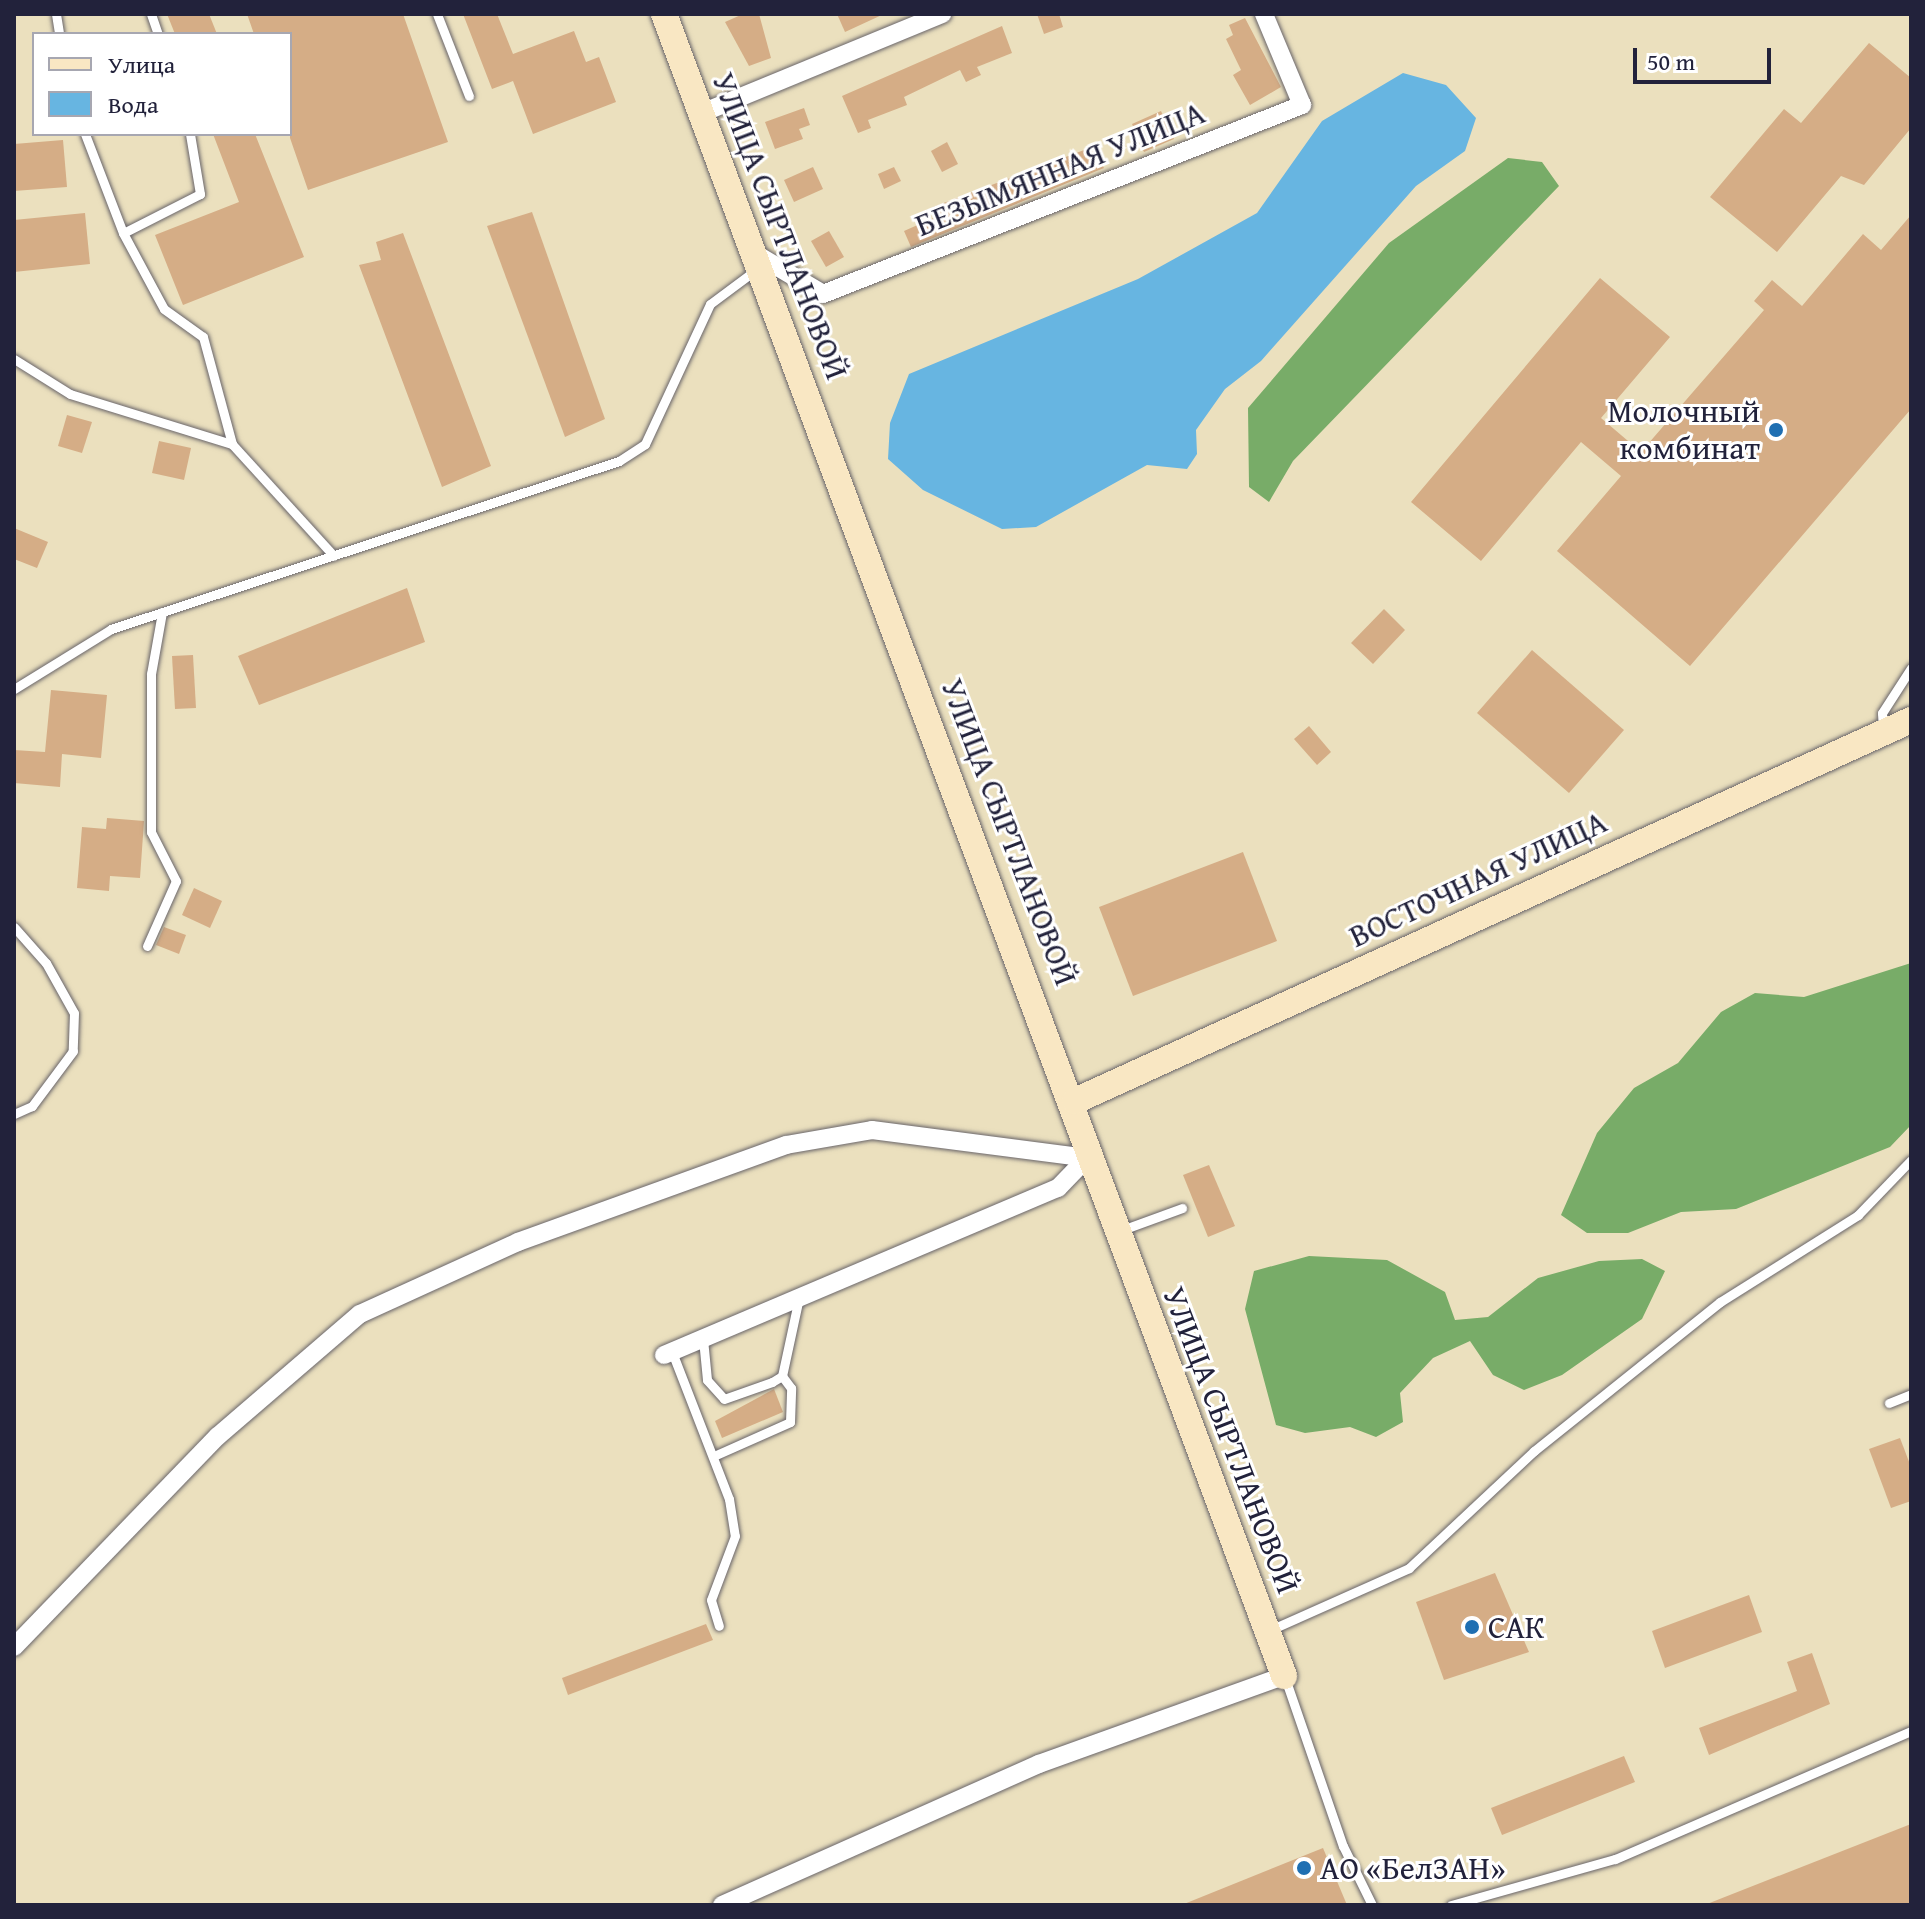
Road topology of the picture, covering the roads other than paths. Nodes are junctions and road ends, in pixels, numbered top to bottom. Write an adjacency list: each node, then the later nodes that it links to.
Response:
1 (437, 14): 5 (lane)
2 (664, 14): 6 (street, УЛИЦА СЫРТЛАНОВОЙ)
3 (942, 14): 6 (street)
4 (1264, 14): 10 (street, БЕЗЫМЯННАЯ УЛИЦА)
5 (469, 96)
6 (702, 113): 10 (street, УЛИЦА СЫРТЛАНОВОЙ)
7 (86, 136): 9 (lane)
8 (190, 136): 9 (lane)
9 (123, 233): 12 (lane)
10 (757, 260): 13 (lane); 21 (street, УЛИЦА СЫРТЛАНОВОЙ)
11 (14, 359): 12 (lane)
12 (232, 444): 13 (lane)
13 (334, 556): 14 (lane)
14 (162, 612): 16 (lane); 20 (lane)
15 (1911, 668): 18 (lane)
16 (14, 689)
17 (1911, 720): 18 (street, ВОСТОЧНАЯ УЛИЦА)
18 (1884, 731): 21 (street, ВОСТОЧНАЯ УЛИЦА)
19 (14, 927): 22 (lane)
20 (147, 946)
21 (1075, 1101): 23 (street, УЛИЦА СЫРТЛАНОВОЙ)
22 (14, 1114)
23 (1087, 1158): 26 (street, УЛИЦА СЫРТЛАНОВОЙ); 27 (street); 36 (street)
24 (1911, 1160): 35 (lane)
25 (1182, 1208): 26 (lane)
26 (1115, 1233): 35 (street, УЛИЦА СЫРТЛАНОВОЙ)
27 (798, 1302): 28 (street); 30 (lane)
28 (703, 1339): 29 (street); 30 (lane)
29 (668, 1353): 33 (lane)
30 (782, 1376): 33 (lane)
31 (1911, 1394): 32 (lane)
32 (1889, 1403)
33 (716, 1455): 34 (lane)
34 (719, 1626)
35 (1269, 1631): 37 (street, УЛИЦА СЫРТЛАНОВОЙ)
36 (14, 1647)
37 (1284, 1676): 39 (lane); 40 (street)
38 (1911, 1731): 42 (lane)
39 (1373, 1904): 41 (lane)
40 (722, 1905)
41 (1380, 1905)
42 (1451, 1905)

